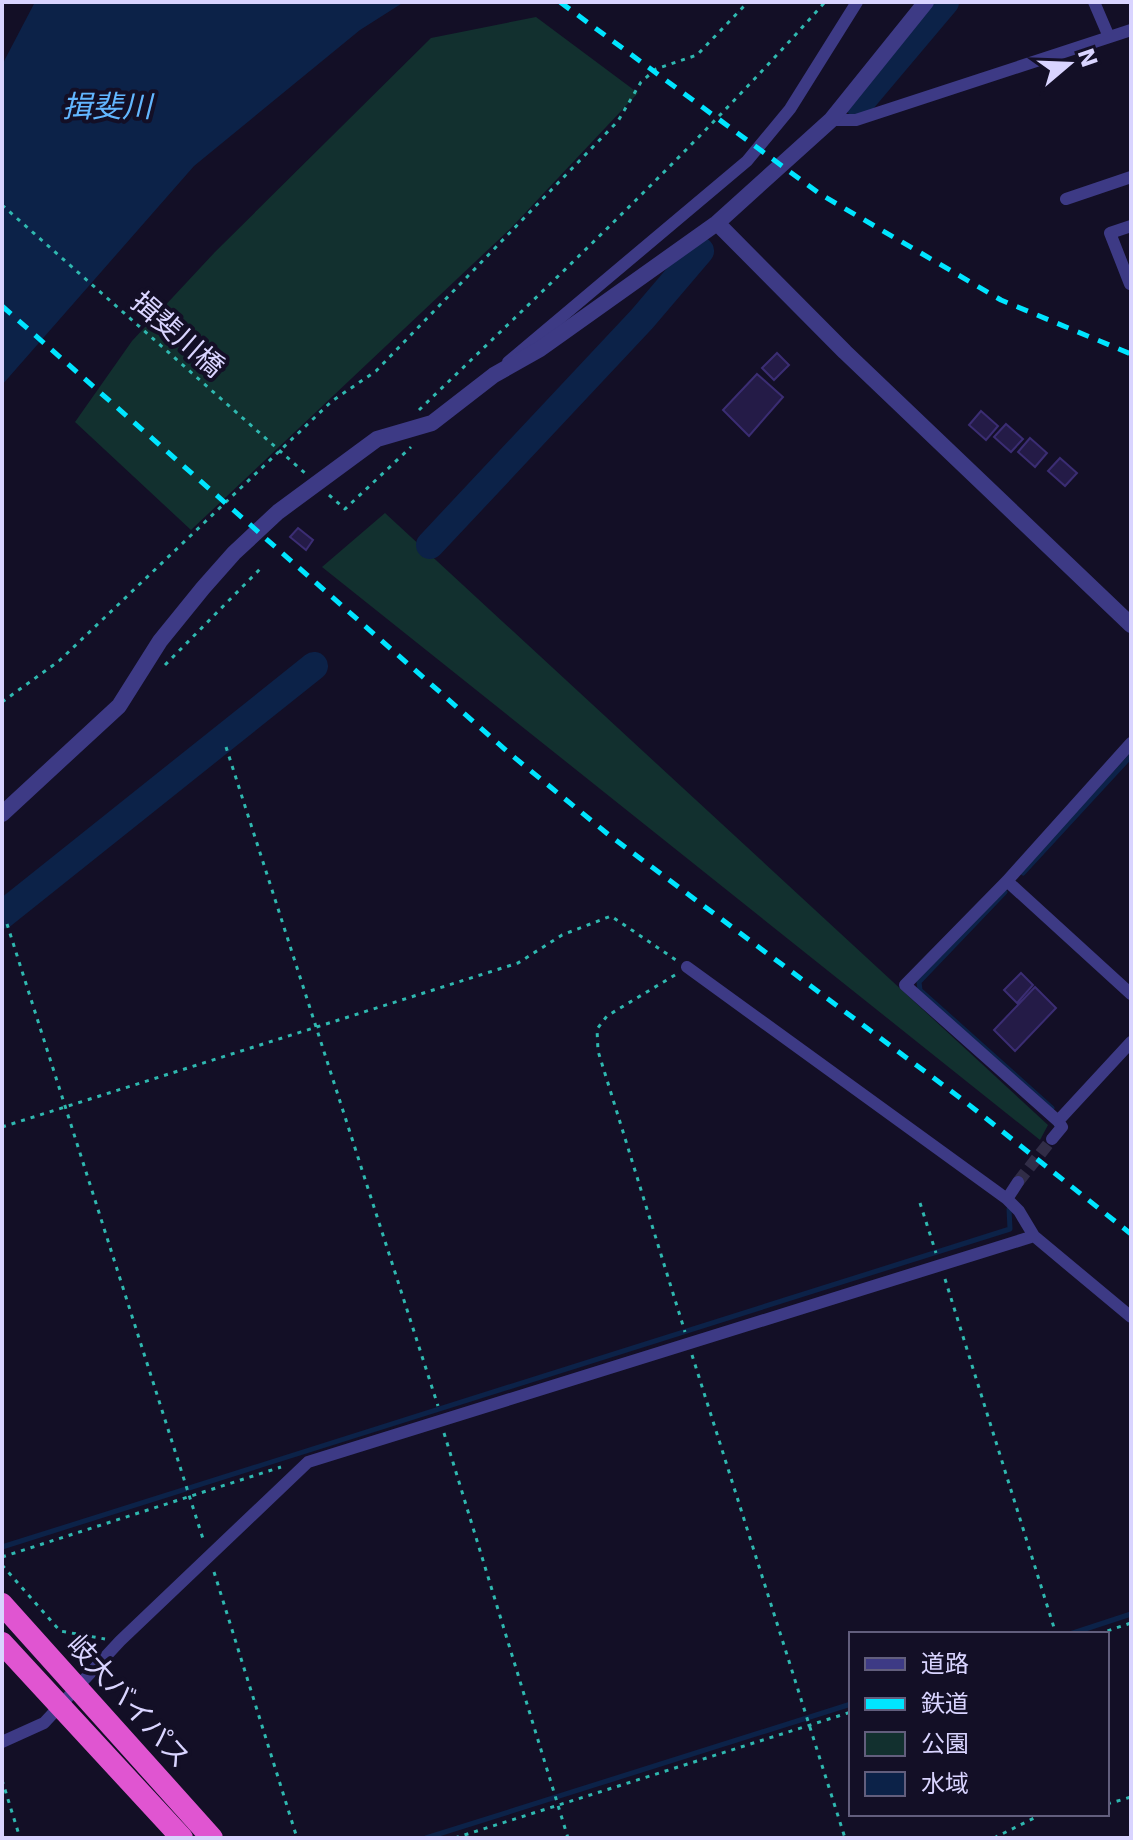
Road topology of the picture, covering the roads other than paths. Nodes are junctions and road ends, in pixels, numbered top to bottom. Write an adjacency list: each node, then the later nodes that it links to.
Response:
1 (857, 2): 12 (street)
2 (926, 2): 6 (street)
3 (1094, 2): 5 (street)
4 (1131, 30): 5 (street)
5 (1109, 37): 6 (street)
6 (831, 120): 9 (street)
7 (1131, 177): 8 (street)
8 (1066, 199)
9 (717, 223): 12 (street); 13 (street)
10 (1131, 226): 11 (street)
11 (1130, 284)
12 (494, 375): 15 (street)
13 (1131, 625)
14 (1131, 743): 16 (street)
15 (2, 814)
16 (1007, 881): 18 (street); 20 (street)
17 (687, 967): 23 (street)
18 (1131, 994)
19 (1131, 1042): 20 (street)
20 (1058, 1121): 21 (street)
21 (1052, 1139)
22 (1018, 1182): 23 (street)
23 (1007, 1199): 24 (street)
24 (1034, 1236): 25 (street); 28 (street)
25 (1131, 1317)
26 (2, 1604): 28 (highway, 岐大バイパス)
27 (2, 1643): 29 (highway, 岐大バイパス)
28 (76, 1686): 29 (street); 32 (highway, 岐大バイパス)
29 (60, 1705): 30 (street); 31 (highway, 岐大バイパス)
30 (2, 1742)
31 (182, 1838)
32 (212, 1838)

